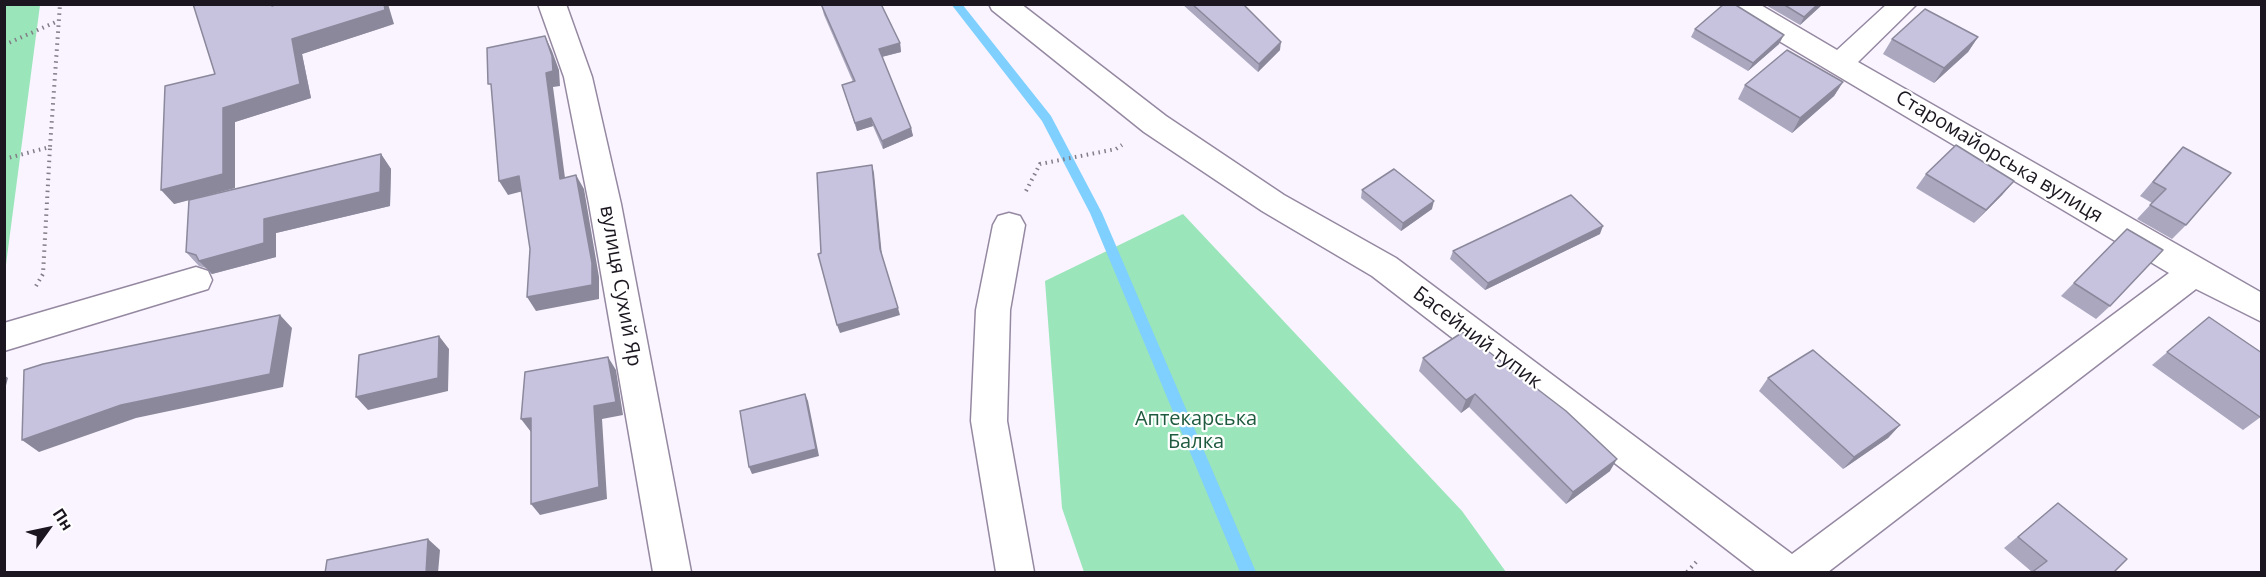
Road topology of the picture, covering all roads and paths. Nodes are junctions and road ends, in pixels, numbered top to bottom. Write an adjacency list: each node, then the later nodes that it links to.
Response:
1 (60, 4): 6 (path)
2 (552, 4): 19 (street, вулиця Сухий Яр)
3 (1002, 4): 21 (street, Басейний тупик)
4 (1737, 4): 8 (street, Старомайорська вулиця)
5 (1904, 4): 8 (street)
6 (59, 20): 7 (path); 9 (path)
7 (4, 45)
8 (1840, 63): 14 (street, Старомайорська вулиця)
9 (50, 147): 11 (path); 15 (path)
10 (1116, 149): 12 (path)
11 (4, 159)
12 (1040, 164)
13 (1009, 225): 20 (street)
14 (2194, 272): 17 (street, Старомайорська вулиця); 22 (street)
15 (43, 274)
16 (196, 280): 18 (street)
17 (2262, 309)
18 (4, 337)
19 (672, 573)
20 (1015, 573)
21 (1785, 573)
22 (1799, 573)

